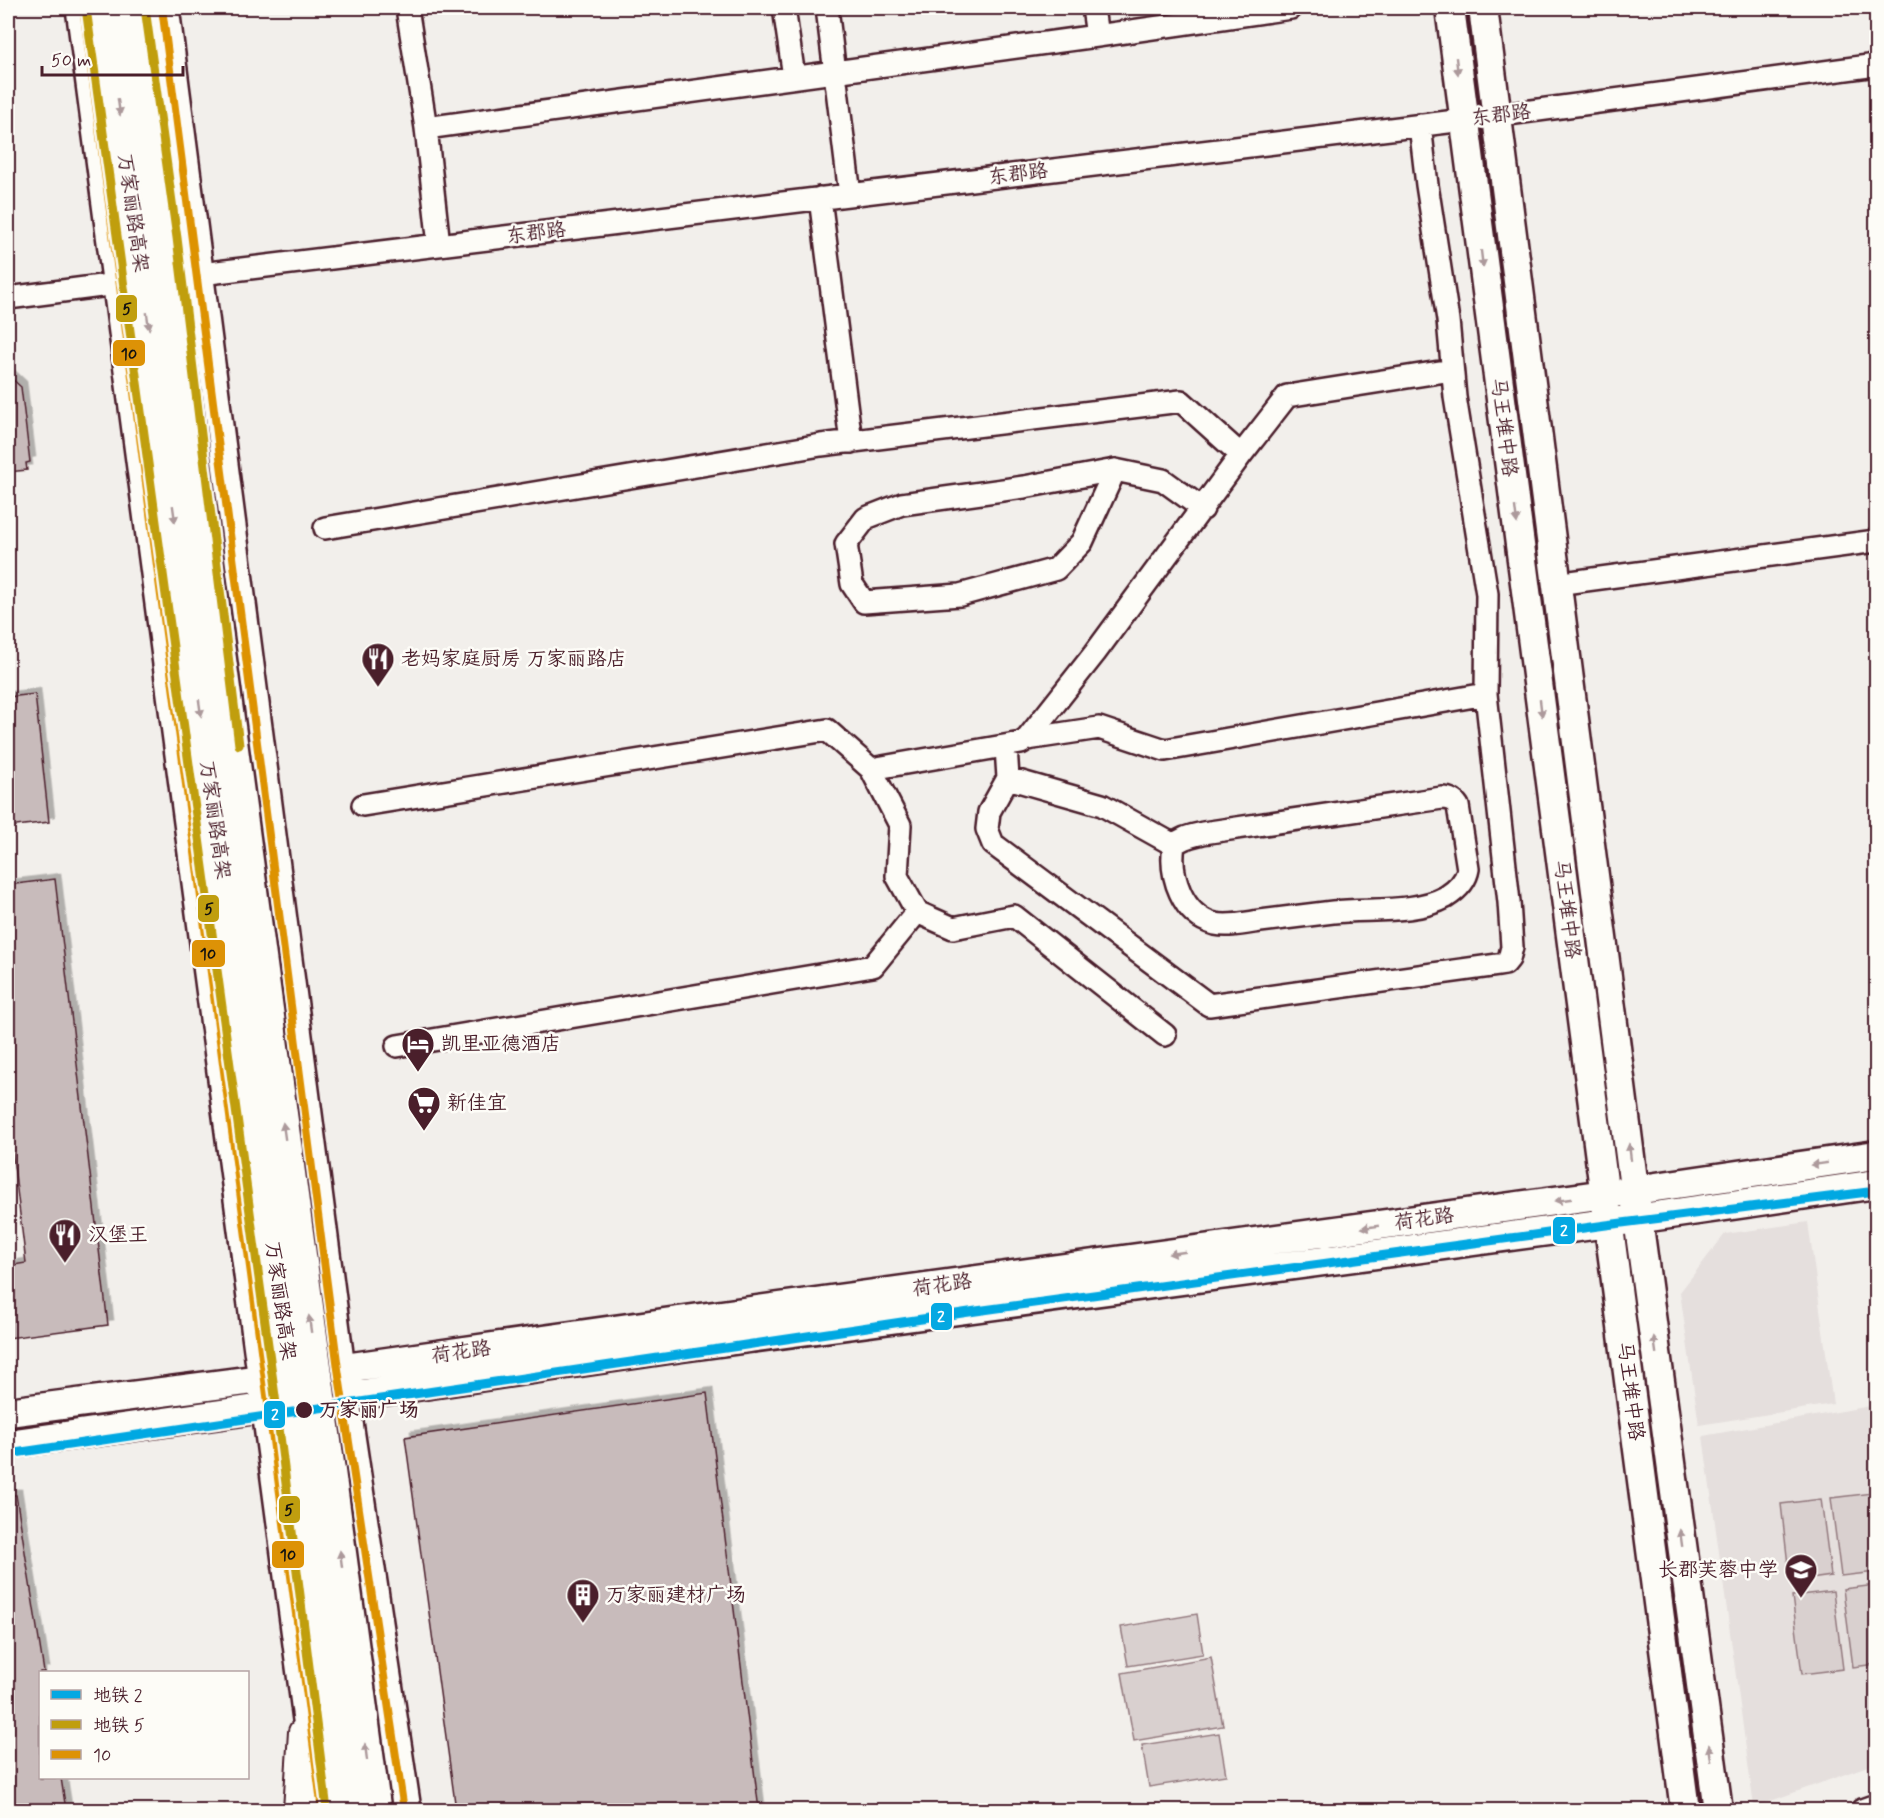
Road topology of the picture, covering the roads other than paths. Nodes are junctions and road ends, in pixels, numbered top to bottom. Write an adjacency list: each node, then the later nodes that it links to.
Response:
1 (83, 8): 24 (main road)
2 (105, 8): 58 (main road, 万家丽路高架, one-way to 58, bridge)
3 (132, 8): 59 (main road, 万家丽路高架, one-way to 3, bridge)
4 (162, 8): 23 (main road)
5 (407, 8): 19 (street)
6 (784, 8): 15 (street)
7 (827, 8): 14 (street)
8 (1093, 8): 12 (street)
9 (1291, 8): 12 (street)
10 (1450, 8): 17 (main road, 马王堆中路, one-way to 17)
11 (1483, 8): 16 (main road, 马王堆中路)
12 (1097, 36): 14 (street)
13 (1876, 65): 16 (street, 东郡路)
14 (835, 72): 15 (street); 20 (street)
15 (795, 77): 19 (street)
16 (1496, 116): 17 (street, 东郡路); 33 (main road, 马王堆中路)
17 (1464, 120): 18 (street, 东郡路); 47 (main road, 马王堆中路, one-way to 47)
18 (1420, 125): 20 (street, 东郡路); 26 (street)
19 (426, 128): 22 (street)
20 (850, 195): 21 (street, 东郡路)
21 (819, 198): 22 (street, 东郡路); 27 (street)
22 (439, 245): 23 (street, 东郡路)
23 (198, 274): 24 (street, 东郡路); 50 (main road)
24 (121, 284): 25 (street, 东郡路); 51 (main road)
25 (8, 298)
26 (1452, 370): 28 (street); 34 (street)
27 (851, 442): 28 (street); 31 (street)
28 (1241, 456): 30 (street)
29 (1115, 470): 29 (street); 30 (street)
30 (1203, 509): 35 (street)
31 (326, 528)
32 (1876, 541): 33 (street)
33 (1556, 584): 46 (main road, 马王堆中路, one-way to 33)
34 (1485, 694): 35 (street); 38 (street)
35 (1027, 739): 36 (street)
36 (1006, 747): 37 (street); 38 (street)
37 (871, 770): 39 (street); 41 (street)
38 (1008, 778): 40 (street)
39 (363, 805)
40 (1174, 845): 40 (street)
41 (917, 912): 42 (street); 43 (street)
42 (1165, 1035)
43 (397, 1046)
44 (1876, 1155): 46 (main road, 荷花路, one-way to 46)
45 (1876, 1184): 48 (main road, 荷花路)
46 (1635, 1190): 47 (main road, 荷花路); 48 (main road, 马王堆中路)
47 (1604, 1195): 49 (main road, 马王堆中路); 50 (main road, 荷花路, one-way to 50)
48 (1638, 1219): 49 (main road, 荷花路); 62 (main road, 马王堆中路, one-way to 48)
49 (1608, 1223): 50 (main road, 荷花路); 61 (main road, 马王堆中路)
50 (340, 1383): 51 (main road, 荷花路); 60 (main road)
51 (268, 1393): 52 (main road, 荷花路); 53 (main road, 荷花路); 54 (main road)
52 (8, 1412)
53 (8, 1444)
54 (305, 1678): 56 (street); 57 (main road)
55 (1876, 1804): 63 (street)
56 (297, 1810)
57 (322, 1810)
58 (348, 1810)
59 (374, 1810)
60 (404, 1810)
61 (1685, 1810)
62 (1718, 1810)
63 (1862, 1810)

